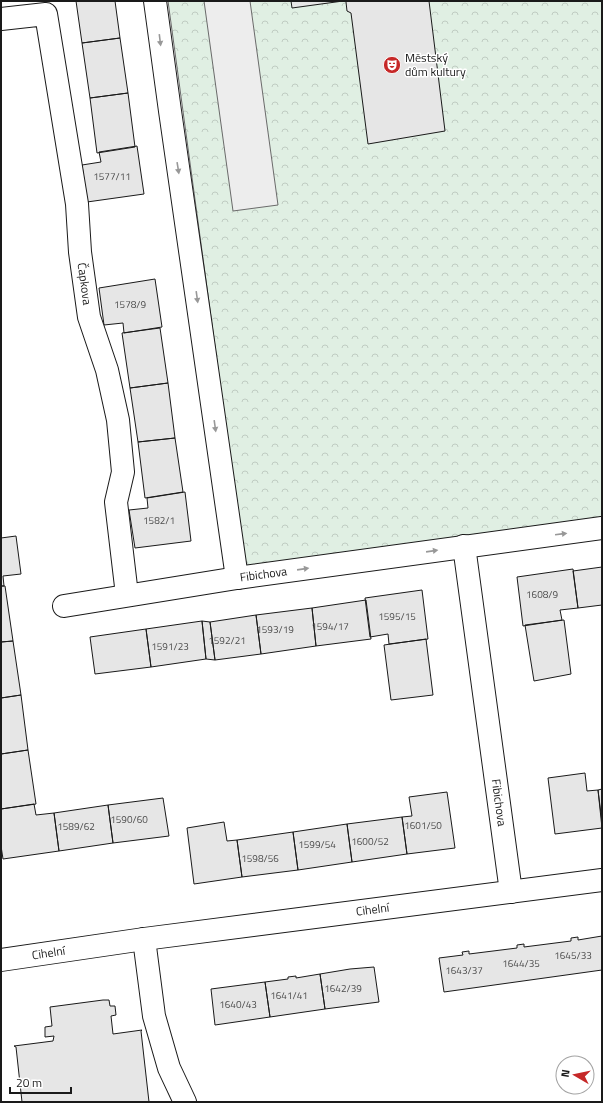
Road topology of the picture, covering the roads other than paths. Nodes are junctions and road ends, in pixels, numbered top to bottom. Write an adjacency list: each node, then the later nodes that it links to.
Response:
1 (155, 1): 5 (street, one-way to 5)
2 (1, 19): 6 (street, Čapkova)
3 (602, 528): 4 (street, Fibichova, one-way to 3)
4 (464, 546): 5 (street, Fibichova, one-way to 4); 9 (street, Fibichova)
5 (237, 578): 6 (street, Fibichova)
6 (127, 595): 7 (street, Fibichova)
7 (64, 606)
8 (602, 880): 9 (street, Cihelní)
9 (511, 892): 10 (street, Cihelní)
10 (144, 939): 11 (street, Cihelní); 12 (street)
11 (1, 960)
12 (185, 1102)

